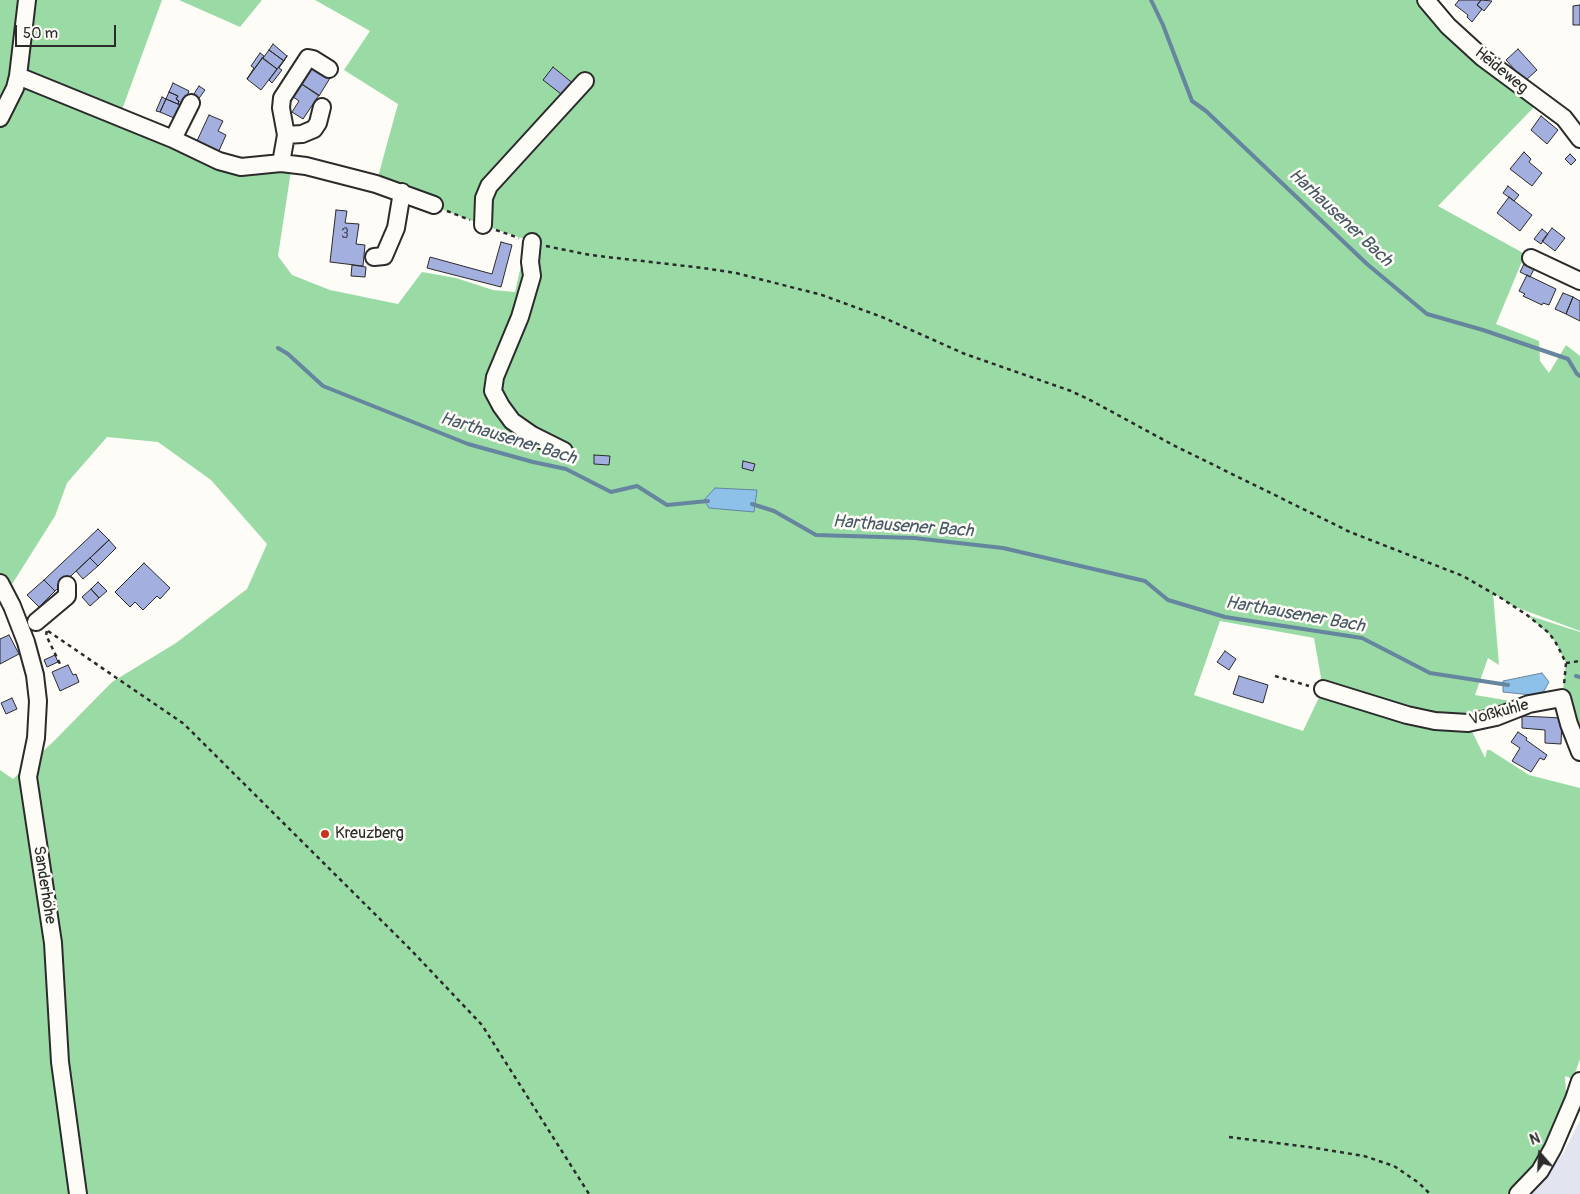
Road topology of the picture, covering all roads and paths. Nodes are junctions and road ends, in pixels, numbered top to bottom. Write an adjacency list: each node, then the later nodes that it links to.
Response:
1 (27, 0): 4 (street)
2 (1426, 0): 11 (street, Heideweg)
3 (329, 70): 9 (street)
4 (18, 76): 8 (street); 10 (street)
5 (585, 81): 15 (street)
6 (192, 103): 10 (street)
7 (322, 107): 9 (street)
8 (0, 118)
9 (286, 135): 12 (street)
10 (173, 139): 12 (street)
11 (1580, 139)
12 (281, 163): 13 (street)
13 (402, 192): 14 (street); 17 (street)
14 (434, 205): 15 (path)
15 (483, 225): 16 (path)
16 (532, 242): 20 (street); 26 (path)
17 (374, 257)
18 (1531, 258): 19 (street)
19 (1580, 281)
20 (564, 451)
21 (0, 583): 23 (street, Sanderhöhe)
22 (67, 585): 24 (street)
23 (12, 606): 24 (street); 34 (street, Sanderhöhe)
24 (44, 628): 27 (path); 35 (path)
25 (1580, 661): 26 (path)
26 (1566, 664): 30 (path)
27 (61, 666)
28 (1275, 676): 29 (path)
29 (1323, 689): 30 (street, Voßkuhle)
30 (1562, 698): 31 (street)
31 (1580, 752)
32 (1580, 1081): 37 (street)
33 (1229, 1138): 36 (path)
34 (78, 1194)
35 (589, 1194)
36 (1430, 1194)
37 (1518, 1194)

